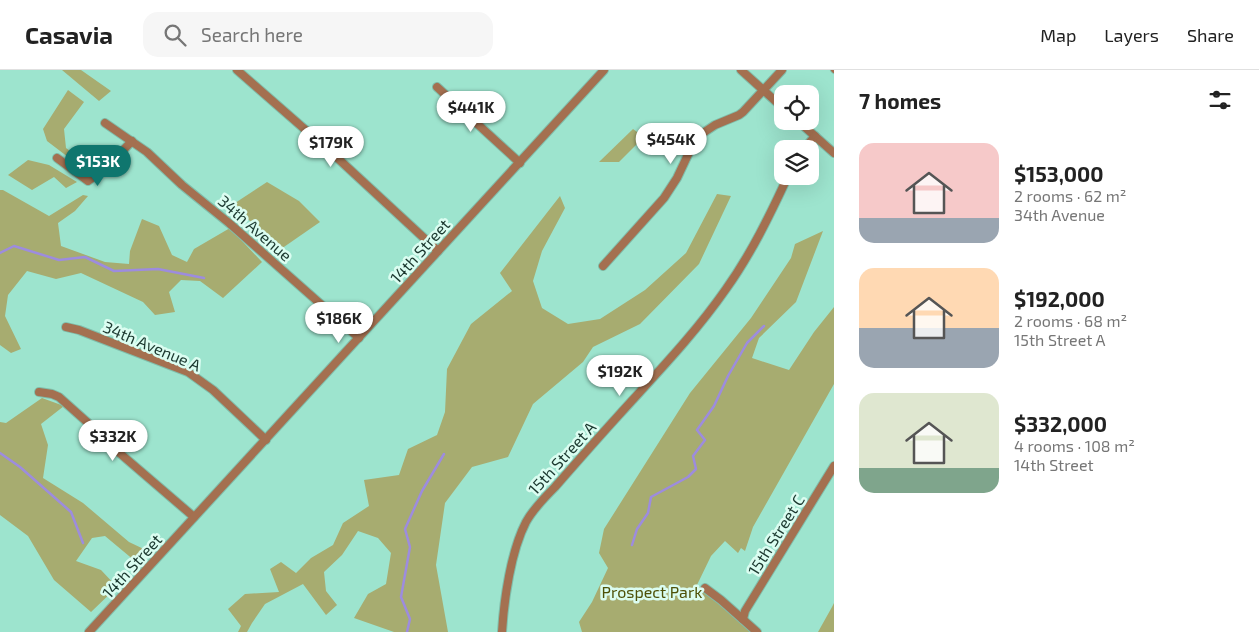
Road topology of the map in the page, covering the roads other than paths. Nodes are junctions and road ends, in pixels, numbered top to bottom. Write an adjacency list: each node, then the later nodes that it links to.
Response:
1 (237, 70): 17 (street)
2 (604, 70): 15 (street, 14th Street)
3 (741, 70): 6 (street)
4 (782, 70): 6 (street)
5 (437, 87): 15 (street)
6 (763, 90): 7 (street); 18 (street)
7 (774, 100)
8 (105, 124): 12 (street, 34th Avenue)
9 (808, 130): 10 (street)
10 (815, 136): 11 (street); 13 (street)
11 (812, 140)
12 (132, 141): 14 (street); 20 (street, 34th Avenue)
13 (834, 153)
14 (57, 158)
15 (520, 163): 17 (street, 14th Street)
16 (784, 185): 28 (street, 15th Street A)
17 (438, 251): 20 (street, 14th Street)
18 (603, 266)
19 (66, 327): 22 (street, 34th Avenue A)
20 (359, 338): 22 (street, 14th Street)
21 (39, 392): 24 (street)
22 (266, 440): 24 (street, 14th Street)
23 (834, 466): 26 (street, 15th Street C)
24 (194, 517): 27 (street, 14th Street)
25 (705, 588): 26 (street)
26 (743, 619): 29 (street)
27 (89, 632)
28 (502, 632)
29 (757, 632)

